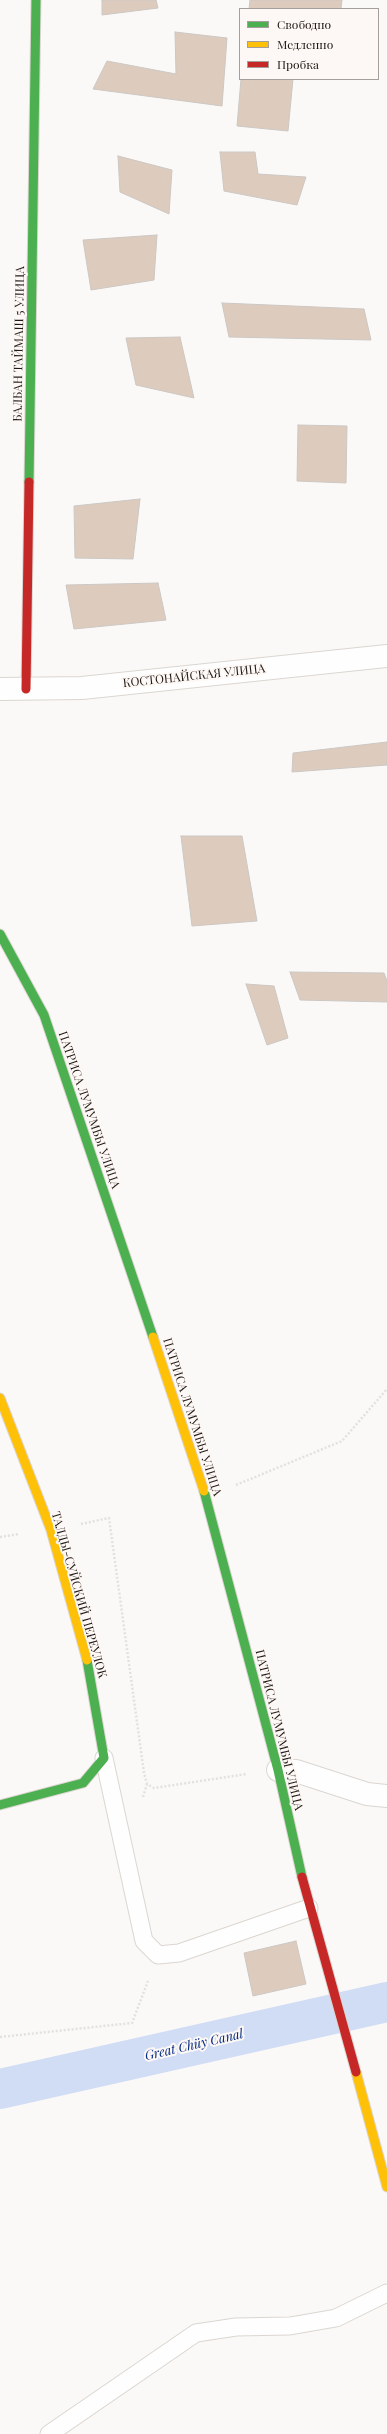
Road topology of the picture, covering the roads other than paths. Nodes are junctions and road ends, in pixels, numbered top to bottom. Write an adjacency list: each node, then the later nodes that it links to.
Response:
1 (36, 0): 4 (street, БАЛБАН ТАЙМАШ 5 УЛИЦА)
2 (387, 656): 4 (street, КОСТОНАЙСКАЯ УЛИЦА)
3 (0, 689): 4 (street, КОСТОНАЙСКАЯ УЛИЦА)
4 (26, 689)
5 (0, 934): 8 (street, ПАТРИСА ЛУМУМБЫ УЛИЦА)
6 (0, 1398): 7 (street, ТАЛДЫ-СУЙСКИЙ ПЕРЕУЛОК)
7 (104, 1758): 10 (street); 11 (lane)
8 (278, 1770): 9 (street); 11 (street, ПАТРИСА ЛУМУМБЫ УЛИЦА)
9 (387, 1796)
10 (0, 1805)
11 (313, 1915): 12 (street, ПАТРИСА ЛУМУМБЫ УЛИЦА)
12 (385, 2174)
13 (387, 2293): 14 (lane)
14 (49, 2434)

